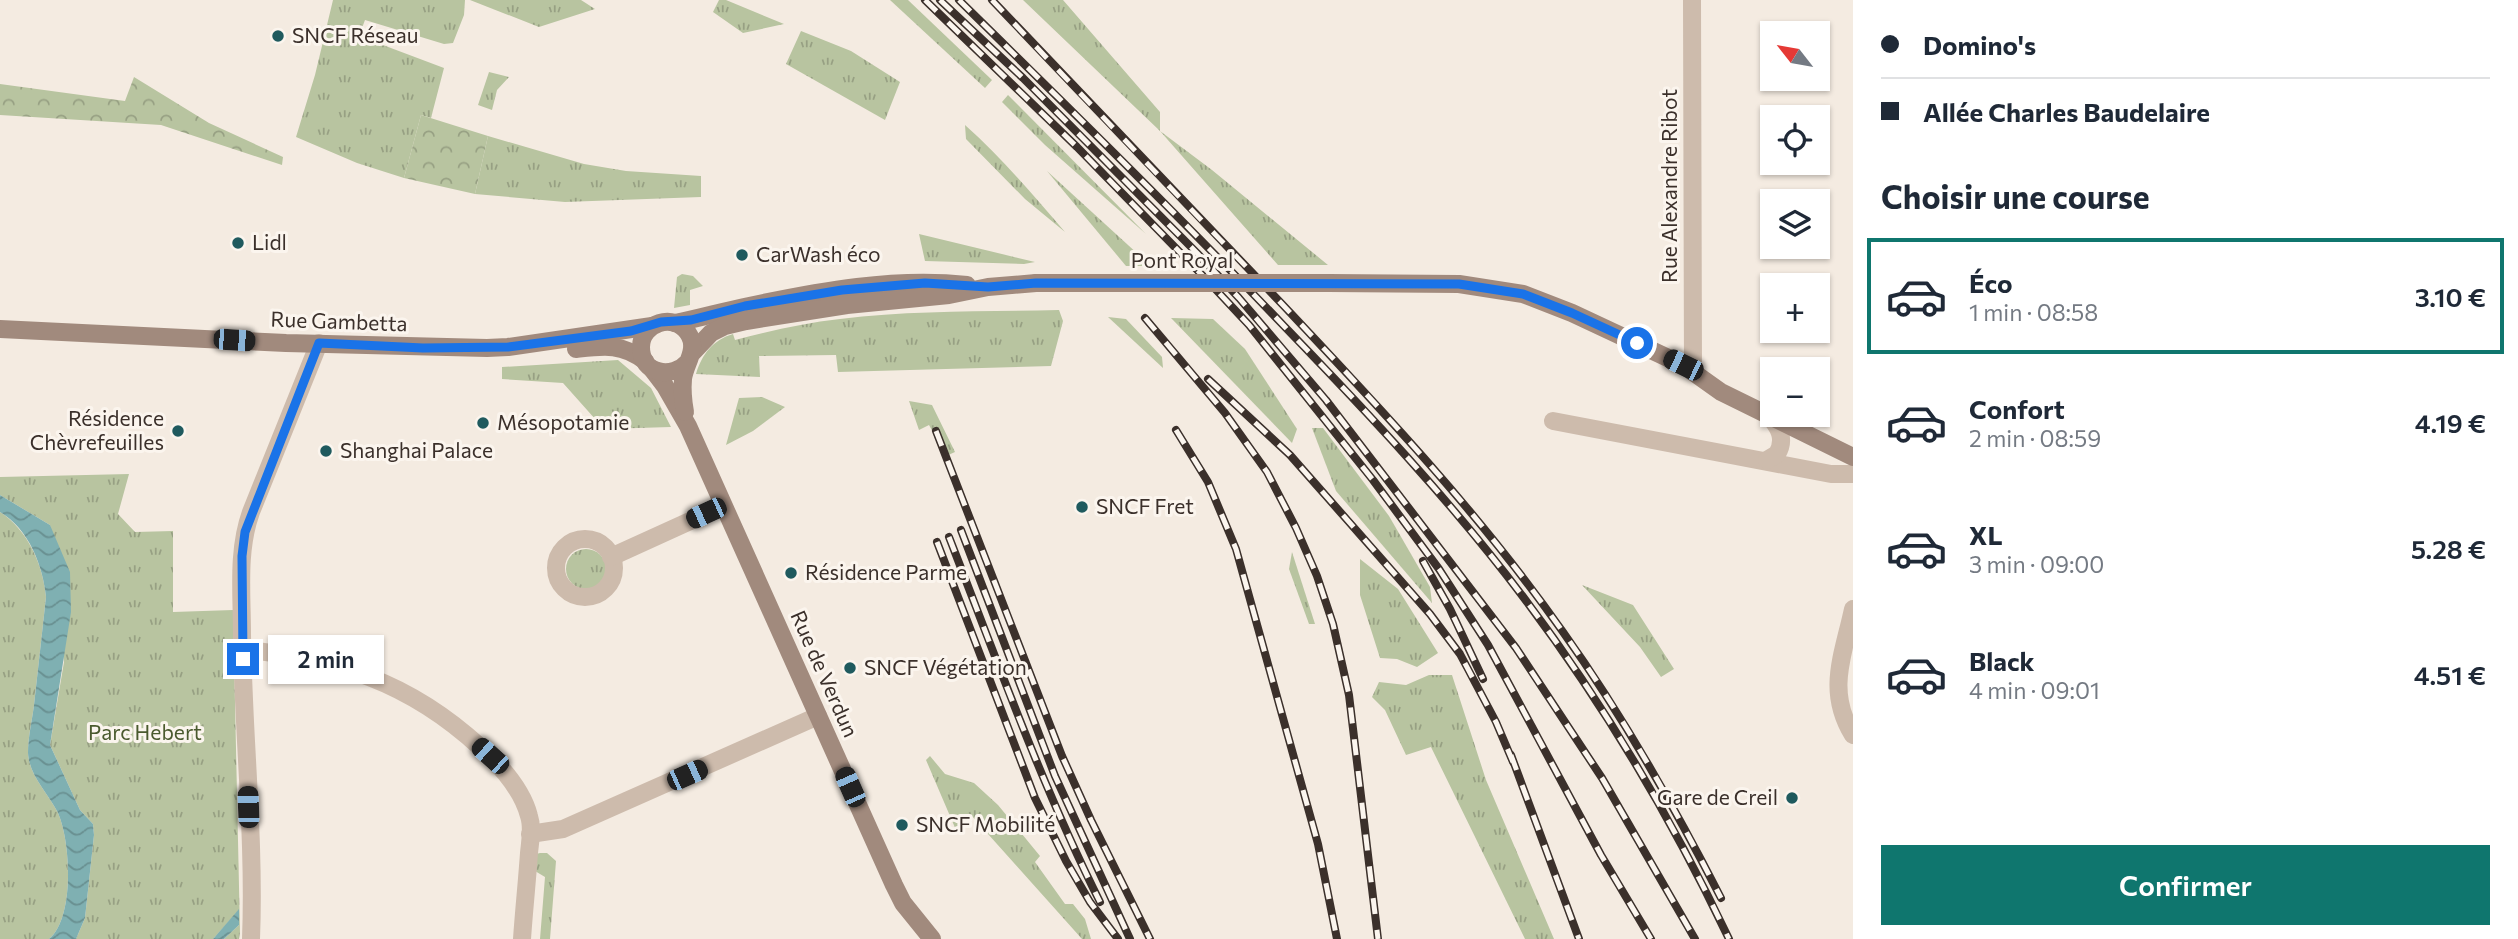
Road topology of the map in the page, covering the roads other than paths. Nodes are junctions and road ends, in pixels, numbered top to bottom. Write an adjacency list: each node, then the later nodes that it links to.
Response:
1 (1692, 0): 10 (street, Rue Alexandre Ribot)
2 (988, 287): 3 (main road); 8 (main road); 10 (main road, Pont Royal, bridge)
3 (675, 323): 4 (main road); 8 (main road)
4 (652, 326): 7 (main road, Rue Gambetta); 9 (main road)
5 (0, 328): 6 (main road, Rue Gambetta)
6 (319, 343): 7 (main road, Rue Gambetta); 22 (street)
7 (508, 347): 9 (main road, Rue Gambetta)
8 (690, 357): 9 (main road); 13 (main road, Rue de Verdun)
9 (649, 365): 13 (main road, Rue de Verdun)
10 (1693, 372): 11 (main road, Pont Royal)
11 (1760, 411)
12 (1553, 421): 17 (street)
13 (688, 426): 19 (main road, Rue de Verdun)
14 (1778, 427): 17 (street)
15 (1792, 427): 16 (main road, Pont Royal)
16 (1853, 457)
17 (1767, 460): 18 (street)
18 (1853, 474)
19 (723, 506): 20 (street); 23 (main road, Rue de Verdun)
20 (611, 557)
21 (1853, 609): 24 (street)
22 (242, 649): 25 (street); 27 (street)
23 (818, 716): 25 (street); 26 (main road, Rue de Verdun)
24 (1853, 735)
25 (530, 834): 28 (street)
26 (903, 903): 29 (main road, Rue de Verdun); 30 (main road, Rue de Verdun)
27 (251, 939)
28 (522, 939)
29 (915, 939)
30 (932, 939)

